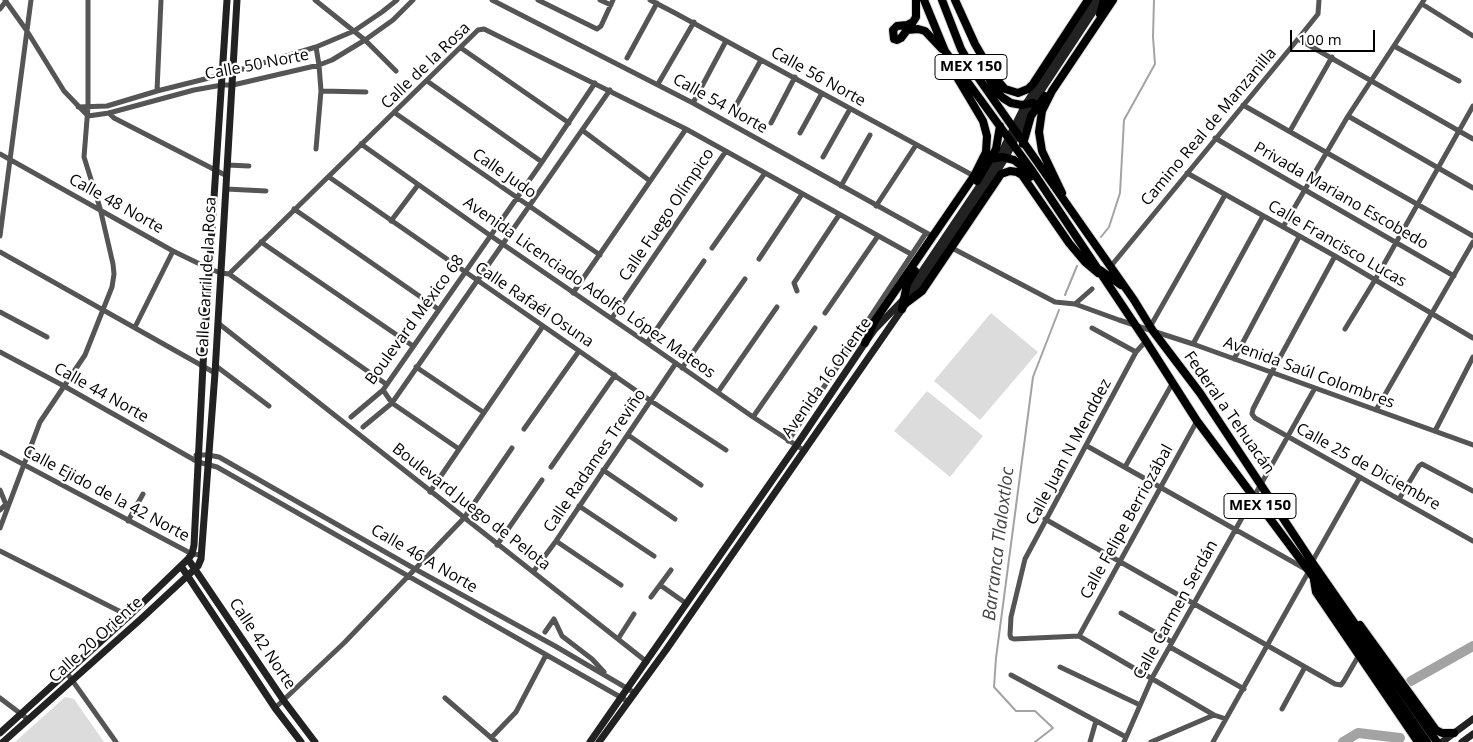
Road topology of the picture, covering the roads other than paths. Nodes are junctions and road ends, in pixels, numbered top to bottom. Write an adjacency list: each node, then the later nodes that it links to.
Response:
1 (6, 0): 27 (street); 29 (street)
2 (31, 0): 29 (street)
3 (88, 0): 67 (street)
4 (161, 0): 56 (street)
5 (227, 0): 46 (main road, Calle Carril de la Rosa)
6 (237, 0): 45 (main road, Calle Carril de la Rosa)
7 (315, 0): 30 (street)
8 (397, 0): 30 (street, Calle 50 Norte)
9 (413, 0): 33 (street, Calle 50 Norte)
10 (492, 0): 52 (street, Calle 54 Norte)
11 (538, 0): 25 (street)
12 (600, 0): 25 (street)
13 (650, 0): 26 (street, Calle 56 Norte)
14 (916, 0): 38 (main road)
15 (924, 0): 38 (main road, MEX 150)
16 (942, 0): 61 (main road, MEX 150)
17 (950, 0): 62 (main road)
18 (955, 0): 19 (main road)
19 (1088, 0)
20 (1094, 0): 62 (main road, Avenida 16 Oriente)
21 (1103, 0): 62 (main road, Avenida 16 Oriente); 87 (main road)
22 (1113, 0): 119 (main road)
23 (1319, 0): 32 (street, Camino Real de Manzanilla)
24 (1423, 2): 31 (street); 35 (street)
25 (612, 3)
26 (657, 3): 28 (street, Calle 56 Norte); 40 (street)
27 (0, 10)
28 (694, 22): 34 (street, Calle 56 Norte); 52 (street)
29 (27, 31): 66 (street); 97 (street)
30 (354, 31): 33 (street); 36 (street, Calle 50 Norte)
31 (1473, 36)
32 (1298, 39): 39 (street); 63 (street, Camino Real de Manzanilla)
33 (366, 40): 43 (street, Calle 50 Norte); 44 (street)
34 (726, 41): 41 (street, Calle 56 Norte); 60 (street)
35 (1394, 46): 48 (street); 50 (street)
36 (316, 47): 43 (street); 45 (street, Calle 50 Norte)
37 (461, 48): 49 (street, Calle de la Rosa); 51 (street, Calle de la Rosa); 74 (street)
38 (945, 51): 42 (main road, MEX 150)
39 (1332, 57): 48 (street); 81 (street)
40 (627, 58)
41 (761, 60): 47 (street, Calle 56 Norte); 68 (street)
42 (952, 60): 76 (main road, MEX 150); 101 (main road)
43 (320, 65): 54 (street, Calle 50 Norte); 57 (street)
44 (396, 71)
45 (232, 72): 46 (street, Calle 50 Norte); 54 (main road, Calle Carril de la Rosa)
46 (223, 74): 53 (main road, Calle Carril de la Rosa); 56 (street, Calle 50 Norte)
47 (795, 78): 59 (street, Calle 56 Norte); 75 (street)
48 (1371, 79): 73 (street); 80 (street)
49 (427, 81): 71 (street, Calle de la Rosa); 98 (street)
50 (1458, 81)
51 (595, 83): 55 (street, Calle de la Rosa); 74 (street, Boulevard México 68)
52 (658, 84): 60 (street, Calle 54 Norte)
53 (222, 85): 54 (street, Calle 50 Norte); 70 (street, Calle 50 Norte); 103 (main road, Calle Carril de la Rosa)
54 (233, 85): 99 (main road, Calle Carril de la Rosa)
55 (610, 90): 77 (street, Calle de la Rosa); 78 (street, Boulevard México 68)
56 (157, 91): 64 (street, Calle 50 Norte)
57 (320, 91): 58 (street); 90 (street)
58 (366, 92)
59 (822, 93): 69 (street, Calle 56 Norte); 82 (street)
60 (693, 103): 111 (street, Calle 54 Norte)
61 (996, 104): 76 (main road); 79 (main road, MEX 150)
62 (1029, 104): 79 (main road, Avenida 16 Oriente)
63 (1243, 105): 81 (street); 84 (street, Camino Real de Manzanilla)
64 (107, 106): 67 (street, Calle 50 Norte); 70 (street)
65 (1473, 106): 80 (street)
66 (78, 107): 67 (street, Calle 50 Norte); 72 (street)
67 (88, 107): 72 (street)
68 (734, 109)
69 (850, 109): 89 (street, Calle 56 Norte); 94 (street)
70 (109, 113): 72 (street, Calle 50 Norte); 103 (street)
71 (395, 113): 88 (street, Calle de la Rosa); 118 (street, Calle Judo)
72 (88, 116): 123 (street)
73 (1348, 116): 92 (street); 102 (street)
74 (568, 123): 98 (street, Boulevard México 68)
75 (772, 123)
76 (1000, 126): 86 (main road, MEX 150); 95 (main road)
77 (686, 129): 91 (street, Calle de la Rosa); 109 (street)
78 (582, 130): 109 (street); 120 (street, Boulevard México 68)
79 (1015, 130): 86 (main road, Avenida 16 Oriente); 87 (main road, Federal a Tehuacán / MEX 150)
80 (1459, 130): 85 (street); 102 (street)
81 (1290, 131): 92 (street)
82 (800, 133)
83 (870, 135): 111 (street)
84 (1216, 138): 105 (street, Camino Real de Manzanilla); 114 (street, Privada Mariano Escobedo)
85 (1473, 139)
86 (1010, 140): 95 (main road, Avenida 16 Oriente); 96 (main road, Federal a Tehuacán / MEX 150)
87 (1024, 143): 96 (main road); 119 (main road, Federal a Tehuacán / MEX 150)
88 (361, 144): 108 (street, Calle de la Rosa); 110 (street, Avenida Licenciado Adolfo López Mateos)
89 (916, 145): 107 (street, Calle 56 Norte); 121 (street)
90 (316, 149)
91 (726, 151): 104 (street, Calle de la Rosa); 170 (street, Calle Fuego Olímpico)
92 (1328, 153): 114 (street); 122 (street)
93 (0, 154): 97 (street, Calle 48 Norte)
94 (823, 157)
95 (999, 158): 101 (main road); 128 (main road); 151 (main road); 162 (main road, Avenida 16 Oriente)
96 (1024, 158): 151 (main road, Federal a Tehuacán / MEX 150)
97 (10, 160): 123 (street, Calle 48 Norte); 131 (street)
98 (542, 162): 118 (street, Boulevard México 68)
99 (228, 164): 100 (street); 106 (main road, Calle Carril de la Rosa)
100 (248, 166)
101 (979, 168): 107 (main road)
102 (1438, 168): 112 (street); 122 (street)
103 (215, 171): 106 (street); 150 (main road, Calle Carril de la Rosa)
104 (765, 173): 116 (street, Calle de la Rosa); 140 (street)
105 (1187, 173): 117 (street, Calle Francisco Lucas); 149 (street, Camino Real de Manzanilla)
106 (227, 176): 113 (main road, Calle Carril de la Rosa)
107 (974, 176): 128 (main road)
108 (329, 177): 124 (street, Calle de la Rosa); 127 (street, Calle Rafaél Osuna)
109 (650, 181): 145 (street)
110 (418, 185): 127 (street); 132 (street, Avenida Licenciado Adolfo López Mateos)
111 (841, 186): 121 (street, Calle 54 Norte)
112 (1473, 188)
113 (226, 189): 115 (street); 153 (main road, Calle Carril de la Rosa)
114 (1305, 190): 129 (street); 138 (street, Privada Mariano Escobedo)
115 (266, 191)
116 (802, 194): 125 (street, Calle de la Rosa); 147 (street)
117 (1225, 195): 126 (street, Calle Francisco Lucas); 177 (street)
118 (517, 197): 120 (street, Calle Judo); 132 (street, Boulevard México 68)
119 (1064, 200): 149 (main road, Federal a Tehuacán / MEX 150)
120 (530, 206): 139 (street, Boulevard México 68); 145 (street, Calle Judo)
121 (876, 206): 130 (street, Calle 54 Norte)
122 (1417, 206): 135 (street); 138 (street)
123 (100, 208): 142 (street, Calle 48 Norte); 166 (street)
124 (294, 209): 136 (street, Calle de la Rosa); 165 (street)
125 (839, 215): 133 (street, Calle de la Rosa); 159 (street)
126 (1263, 216): 129 (street, Calle Francisco Lucas); 185 (street)
127 (391, 221): 152 (street, Calle Rafaél Osuna)
128 (949, 221): 130 (main road); 162 (main road)
129 (1283, 227): 134 (street, Calle Francisco Lucas)
130 (929, 234): 144 (street); 183 (main road)
131 (0, 236)
132 (491, 236): 139 (street, Avenida Licenciado Adolfo López Mateos); 152 (street, Boulevard México 68)
133 (878, 236): 144 (street, Calle de la Rosa); 169 (street)
134 (1299, 236): 146 (street, Calle Francisco Lucas); 191 (street)
135 (1473, 236)
136 (261, 242): 153 (street, Calle de la Rosa); 186 (street)
137 (1473, 242): 154 (street)
138 (1395, 243): 154 (street, Privada Mariano Escobedo); 156 (street)
139 (504, 245): 157 (street, Boulevard México 68); 160 (street, Avenida Licenciado Adolfo López Mateos)
140 (712, 248)
141 (952, 248): 151 (main road); 162 (main road); 163 (street, Avenida Saúl Colombres)
142 (174, 250): 150 (street, Calle 48 Norte); 174 (street)
143 (0, 252): 166 (street)
144 (911, 254): 217 (street)
145 (600, 255): 160 (street)
146 (1335, 256): 156 (street, Calle Francisco Lucas); 197 (street)
147 (759, 259)
148 (704, 261): 182 (street)
149 (1111, 266): 161 (main road, Federal a Tehuacán / MEX 150)
150 (210, 269): 153 (street, Calle 48 Norte); 193 (main road, Calle Carril de la Rosa)
151 (1099, 271): 161 (main road); 173 (main road, Federal a Tehuacán / MEX 150)
152 (465, 272): 157 (street, Calle Rafaél Osuna); 165 (street, Boulevard México 68)
153 (225, 274): 171 (main road, Calle Carril de la Rosa); 201 (street, Calle 48 Norte)
154 (1454, 276): 168 (street)
155 (745, 279): 195 (street)
156 (1375, 280): 168 (street, Calle Francisco Lucas); 178 (street)
157 (478, 282): 172 (street, Calle Rafaél Osuna); 194 (street, Boulevard México 68)
158 (1092, 289): 163 (street)
159 (797, 290)
160 (574, 293): 170 (street, Avenida Licenciado Adolfo López Mateos)
161 (1134, 300): 177 (main road, Federal a Tehuacán / MEX 150)
162 (905, 302): 183 (main road, Avenida 16 Oriente); 224 (main road, Avenida 16 Oriente)
163 (1075, 304): 173 (street, Avenida Saúl Colombres)
164 (777, 307): 203 (street)
165 (438, 309): 186 (street, Boulevard México 68)
166 (103, 310): 174 (street); 200 (street)
167 (0, 312): 179 (street)
168 (1431, 312): 180 (street, Calle Francisco Lucas); 207 (street)
169 (825, 313)
170 (612, 318): 182 (street, Avenida Licenciado Adolfo López Mateos)
171 (218, 323): 196 (main road, Calle Carril de la Rosa); 241 (street, Boulevard Juego de Pelota)
172 (543, 326): 187 (street, Calle Rafaél Osuna); 208 (street)
173 (1136, 326): 177 (street, Avenida Saúl Colombres); 181 (main road, Federal a Tehuacán / MEX 150)
174 (134, 327): 193 (street)
175 (815, 328): 210 (street)
176 (1092, 328): 189 (street)
177 (1152, 328): 184 (main road, Federal a Tehuacán / MEX 150); 185 (street, Avenida Saúl Colombres)
178 (1345, 329)
179 (47, 337)
180 (1473, 338)
181 (1146, 341): 184 (main road); 189 (street, Calle Juan N Menddez); 199 (main road, Federal a Tehuacán / MEX 150)
182 (648, 343): 192 (street, Avenida Licenciado Adolfo López Mateos)
183 (865, 343): 219 (main road, Avenida 16 Oriente)
184 (1164, 344): 235 (main road, Federal a Tehuacán / MEX 150)
185 (1192, 344): 191 (street, Avenida Saúl Colombres)
186 (413, 346): 201 (street, Boulevard México 68)
187 (580, 351): 198 (street, Calle Rafaél Osuna); 213 (street)
188 (0, 352): 200 (street, Calle 44 Norte)
189 (1136, 352): 220 (street, Calle Juan N Menddez)
190 (1473, 357): 214 (street)
191 (1234, 359): 197 (street, Avenida Saúl Colombres)
192 (676, 364): 195 (street, Avenida Licenciado Adolfo López Mateos); 204 (street, Calle Radames Treviño)
193 (203, 365): 196 (street); 227 (main road, Calle Carril de la Rosa)
194 (416, 367): 205 (street, Boulevard México 68); 208 (street)
195 (682, 368): 203 (street, Avenida Licenciado Adolfo López Mateos)
196 (216, 370): 206 (street); 226 (main road, Calle Carril de la Rosa)
197 (1272, 372): 202 (street, Avenida Saúl Colombres); 216 (street, Calle 25 de Diciembre)
198 (615, 375): 204 (street, Calle Rafaél Osuna); 230 (street)
199 (1172, 384): 211 (main road, Federal a Tehuacán / MEX 150); 231 (street)
200 (64, 386): 227 (street, Calle 44 Norte); 228 (street)
201 (384, 387): 205 (street); 209 (street, Boulevard México 68)
202 (1314, 388): 207 (street, Avenida Saúl Colombres); 216 (street, Calle Carmen Serdán)
203 (718, 392): 210 (street, Avenida Licenciado Adolfo López Mateos)
204 (651, 402): 215 (street, Calle Radames Treviño); 223 (street, Calle Rafaél Osuna)
205 (392, 403): 212 (street, Boulevard México 68); 222 (street)
206 (269, 406)
207 (1376, 410): 214 (street, Avenida Saúl Colombres)
208 (483, 412): 222 (street)
209 (351, 417)
210 (752, 417): 217 (street, Avenida Licenciado Adolfo López Mateos)
211 (1197, 421): 237 (street, Calle Felipe Berriozábal); 243 (main road, Federal a Tehuacán / MEX 150)
212 (363, 427)
213 (524, 429)
214 (1435, 431): 218 (street, Avenida Saúl Colombres)
215 (628, 435): 232 (street, Calle Radames Treviño); 236 (street)
216 (1287, 436): 233 (street, Calle 25 de Diciembre); 235 (street, Calle Carmen Serdán)
217 (788, 441): 219 (street, Avenida Licenciado Adolfo López Mateos)
218 (1473, 445)
219 (796, 446): 224 (street, Avenida Licenciado Adolfo López Mateos); 277 (main road, Avenida 16 Oriente)
220 (1087, 446): 231 (street); 251 (street, Calle Juan N Menddez)
221 (512, 448): 249 (street)
222 (459, 449): 241 (street)
223 (726, 450)
224 (805, 451): 303 (main road, Avenida 16 Oriente)
225 (0, 452): 228 (street, Calle Ejido de la 42 Norte)
226 (208, 454): 227 (street, Calle 46 A Norte); 229 (main road, Calle Carril de la Rosa); 240 (street, Calle 46 A Norte)
227 (198, 458): 229 (street, Calle 46 A Norte); 263 (main road, Calle Carril de la Rosa)
228 (23, 464): 246 (street); 252 (street, Calle Ejido de la 42 Norte)
229 (208, 464): 245 (street, Calle 46 A Norte); 261 (main road, Calle Carril de la Rosa)
230 (551, 467)
231 (1126, 467): 237 (street)
232 (603, 470): 247 (street, Calle Radames Treviño); 250 (street)
233 (1360, 477): 244 (street, Calle 25 de Diciembre); 265 (street)
234 (542, 480): 259 (street)
235 (1261, 482): 243 (street, Calle Carmen Serdán); 265 (main road, Federal a Tehuacán / MEX 150)
236 (701, 485)
237 (1160, 487): 254 (street); 264 (street, Calle Felipe Berriozábal)
238 (0, 490): 246 (street)
239 (1473, 491): 244 (street)
240 (281, 492): 245 (street); 255 (street, Calle 46 A Norte)
241 (430, 492): 249 (street, Boulevard Juego de Pelota)
242 (143, 494): 252 (street)
243 (1253, 496): 254 (street, Calle Carmen Serdán); 272 (main road, Federal a Tehuacán / MEX 150)
244 (1400, 499): 257 (street, Calle 25 de Diciembre)
245 (275, 500): 258 (street, Calle 46 A Norte)
246 (7, 506): 248 (street); 253 (street)
247 (579, 506): 256 (street, Calle Radames Treviño); 262 (street)
248 (0, 510)
249 (464, 518): 259 (street, Boulevard Juego de Pelota); 268 (street)
250 (675, 518)
251 (1045, 519): 264 (street); 285 (street, Calle Juan N Menddez)
252 (128, 521): 263 (street, Calle Ejido de la 42 Norte)
253 (0, 528)
254 (1235, 528): 272 (street); 278 (street, Calle Carmen Serdán)
255 (356, 535): 258 (street); 268 (street, Calle 46 A Norte)
256 (556, 541): 270 (street, Calle Radames Treviño); 274 (street)
257 (1473, 541)
258 (350, 543): 273 (street, Calle 46 A Norte)
259 (497, 545): 270 (street, Boulevard Juego de Pelota)
260 (0, 552): 281 (street)
261 (202, 555): 263 (street, Calle Ejido de la 42 Norte); 267 (main road, Calle 20 Oriente)
262 (654, 556)
263 (190, 557): 266 (main road, Calle 20 Oriente); 267 (main road, Calle 42 Norte)
264 (1119, 561): 278 (street); 285 (street, Calle Felipe Berriozábal)
265 (1312, 562): 282 (main road, Federal a Tehuacán / MEX 150)
266 (181, 566): 271 (main road, Calle 42 Norte); 281 (main road, Calle 20 Oriente)
267 (195, 568): 271 (main road, Calle 20 Oriente); 307 (main road, Calle 42 Norte)
268 (415, 569): 273 (street); 288 (street, Calle 46 A Norte)
269 (671, 570): 275 (street)
270 (533, 572): 286 (street, Boulevard Juego de Pelota)
271 (188, 575): 299 (main road, Calle 20 Oriente); 310 (main road, Calle 42 Norte)
272 (1312, 575): 289 (street); 291 (main road); 300 (main road, Federal a Tehuacán / MEX 150)
273 (408, 576): 290 (street, Calle 46 A Norte); 307 (street)
274 (621, 585)
275 (660, 585): 276 (street); 277 (street)
276 (651, 597)
277 (687, 604): 292 (main road, Avenida 16 Oriente)
278 (1193, 604): 287 (street, Calle Carmen Serdán); 289 (street)
279 (1121, 613): 287 (street)
280 (634, 614): 286 (street)
281 (129, 616): 295 (main road, Calle 20 Oriente)
282 (1354, 623): 300 (main road, Federal a Tehuacán / MEX 150); 319 (main road)
283 (545, 632): 284 (street)
284 (562, 636): 288 (street); 296 (street)
285 (1079, 636): 298 (street)
286 (618, 639): 292 (street, Boulevard Juego de Pelota)
287 (1171, 645): 298 (street, Calle Carmen Serdán); 302 (street)
288 (555, 646): 296 (street, Calle 46 A Norte)
289 (1268, 646): 294 (street); 302 (street)
290 (546, 655): 306 (street, Calle 46 A Norte); 322 (street)
291 (1360, 656): 294 (street); 332 (main road)
292 (647, 662): 301 (main road, Avenida 16 Oriente)
293 (1060, 667): 309 (street)
294 (1305, 667): 311 (street)
295 (67, 673): 299 (street); 312 (main road, Calle 20 Oriente)
296 (606, 675): 301 (street, Calle 46 A Norte)
297 (1011, 675): 317 (street)
298 (1152, 678): 309 (street, Calle Carmen Serdán); 313 (street)
299 (72, 681): 316 (main road, Calle 20 Oriente); 324 (street)
300 (1391, 682): 333 (main road, Federal a Tehuacán / MEX 150); 334 (main road, Federal a Tehuacán / MEX 150)
301 (628, 688): 303 (street, Calle 46 A Norte); 306 (main road, Avenida 16 Oriente)
302 (1244, 689): 314 (street)
303 (635, 693): 308 (main road, Avenida 16 Oriente)
304 (0, 698): 312 (street)
305 (445, 698): 322 (street)
306 (621, 698): 308 (street, Calle 46 A Norte); 327 (main road, Avenida 16 Oriente)
307 (284, 701): 310 (street); 326 (main road, Calle 42 Norte)
308 (629, 702): 328 (main road, Avenida 16 Oriente)
309 (1140, 705): 321 (street, Calle Carmen Serdán)
310 (275, 708): 325 (main road, Calle 42 Norte)
311 (1282, 709)
312 (21, 714): 316 (street); 318 (main road, Calle 20 Oriente)
313 (1214, 715): 314 (street); 330 (street)
314 (1226, 719): 331 (street)
315 (1473, 719): 319 (main road)
316 (29, 720): 323 (main road, Calle 20 Oriente)
317 (1096, 721): 321 (street); 329 (street)
318 (0, 733)
319 (1454, 733): 335 (main road)
320 (1473, 734): 336 (main road)
321 (1125, 739)
322 (494, 740)
323 (4, 742)
324 (116, 742)
325 (302, 742)
326 (315, 742)
327 (590, 742)
328 (599, 742)
329 (1090, 742)
330 (1151, 742)
331 (1213, 742)
332 (1418, 742)
333 (1427, 742)
334 (1437, 742)
335 (1442, 742)
336 (1462, 742)

